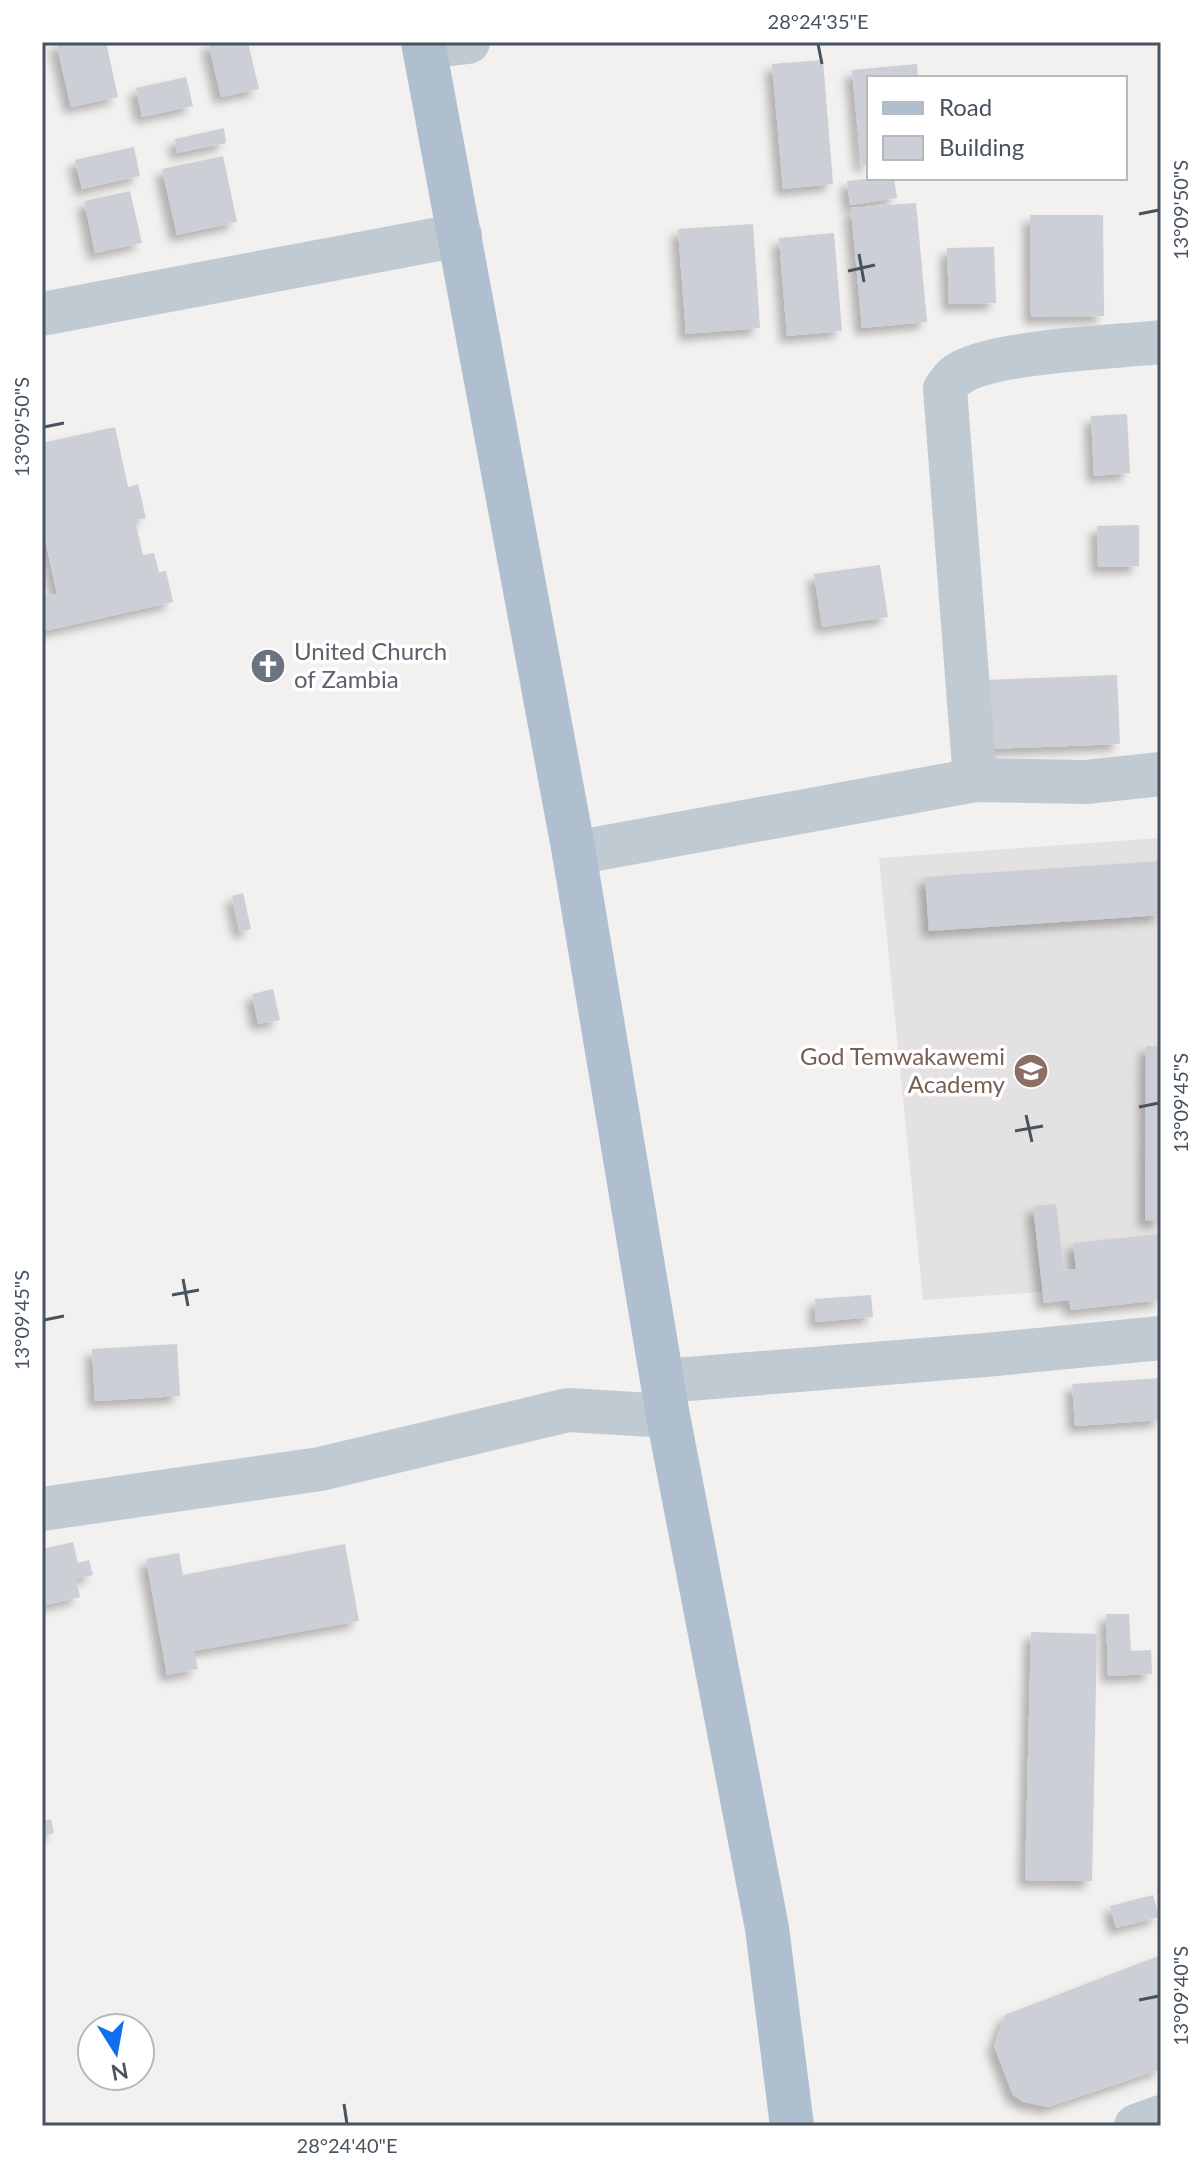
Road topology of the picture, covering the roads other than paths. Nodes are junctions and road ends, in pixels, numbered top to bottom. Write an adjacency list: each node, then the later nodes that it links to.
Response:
1 (468, 42): 2 (street)
2 (424, 44): 3 (main road)
3 (460, 235): 4 (street); 8 (main road)
4 (42, 314)
5 (1161, 342): 7 (street)
6 (1161, 774): 7 (street)
7 (975, 780): 8 (street)
8 (574, 853): 10 (main road)
9 (1161, 1338): 10 (street)
10 (666, 1398): 11 (street); 13 (main road)
11 (42, 1509)
12 (1161, 2117): 14 (street)
13 (792, 2126)
14 (1136, 2126)

